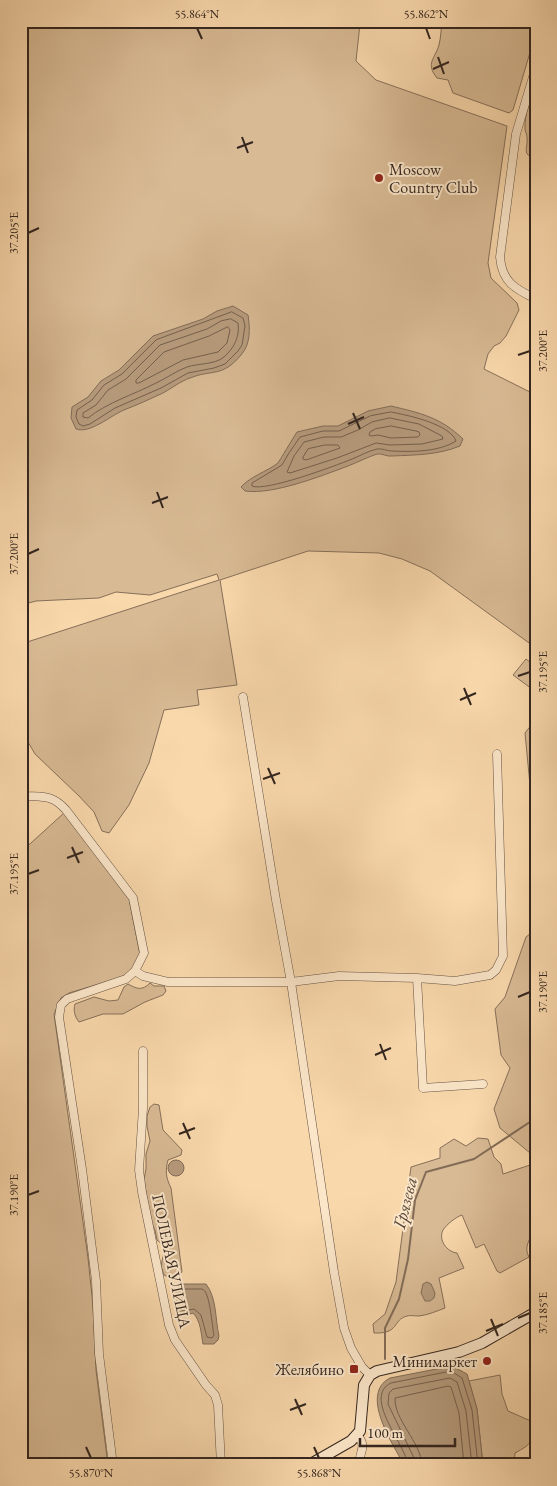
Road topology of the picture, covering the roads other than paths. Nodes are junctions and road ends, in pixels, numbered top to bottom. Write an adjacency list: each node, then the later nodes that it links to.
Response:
1 (536, 68): 2 (street)
2 (536, 298)
3 (243, 697): 8 (street)
4 (497, 754): 7 (street)
5 (21, 790): 6 (street)
6 (135, 972): 8 (street); 14 (street)
7 (416, 978): 8 (street); 10 (street)
8 (291, 982): 12 (street)
9 (143, 1051): 15 (street, ПОЛЕВАЯ УЛИЦА)
10 (483, 1084)
11 (536, 1312): 12 (street)
12 (370, 1375): 13 (street)
13 (357, 1435): 16 (street); 17 (street)
14 (114, 1465)
15 (220, 1465)
16 (309, 1465)
17 (359, 1465)

